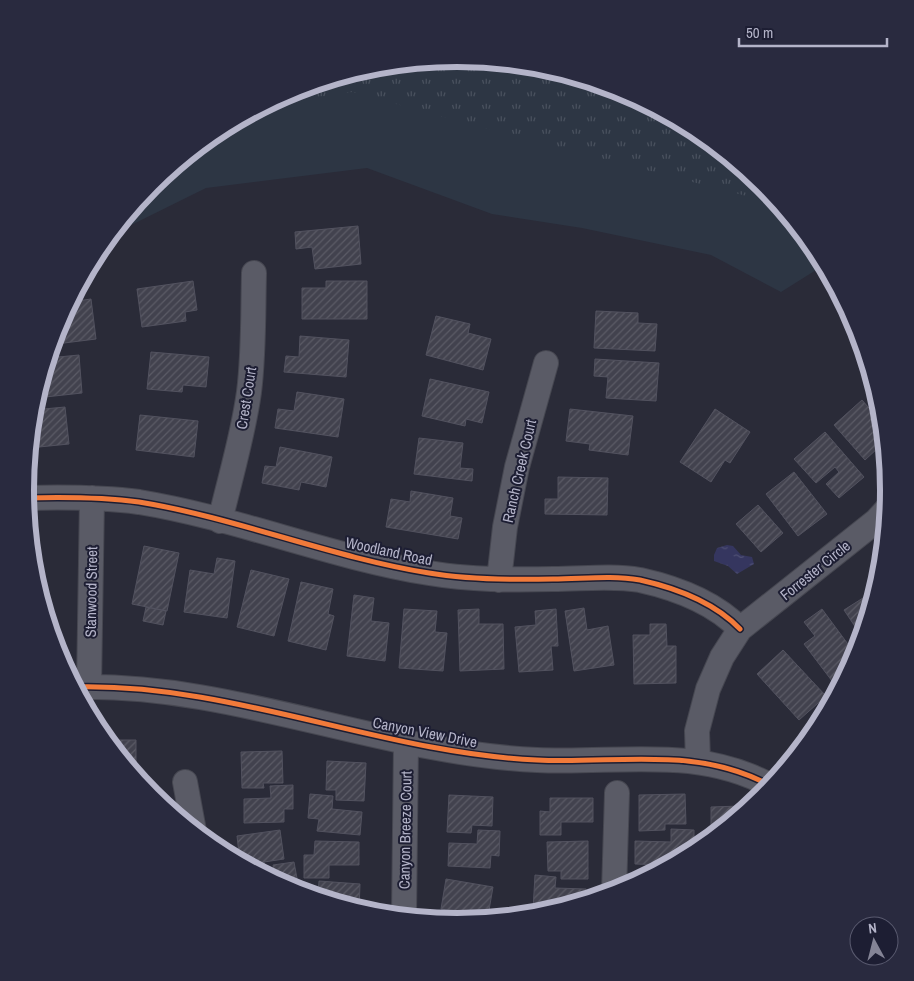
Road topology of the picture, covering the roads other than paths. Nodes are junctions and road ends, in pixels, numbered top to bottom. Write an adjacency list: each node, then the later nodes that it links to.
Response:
1 (254, 273): 6 (street, Crest Court)
2 (546, 363): 7 (street, Ranch Creek Court)
3 (34, 498): 4 (street, Woodland Road)
4 (92, 498): 6 (street, Woodland Road); 9 (street, Stanwood Street)
5 (879, 517): 8 (street, Forrester Circle)
6 (220, 521): 7 (street, Woodland Road)
7 (499, 580): 8 (street, Woodland Road)
8 (740, 629): 11 (street)
9 (82, 687): 10 (street, Canyon View Drive)
10 (406, 743): 11 (street, Canyon View Drive); 17 (street, Canyon Breeze Court)
11 (698, 761): 13 (street, Canyon View Drive)
12 (184, 782): 15 (street)
13 (764, 782)
14 (617, 793): 16 (street)
15 (192, 820)
16 (614, 884)
17 (404, 910)

